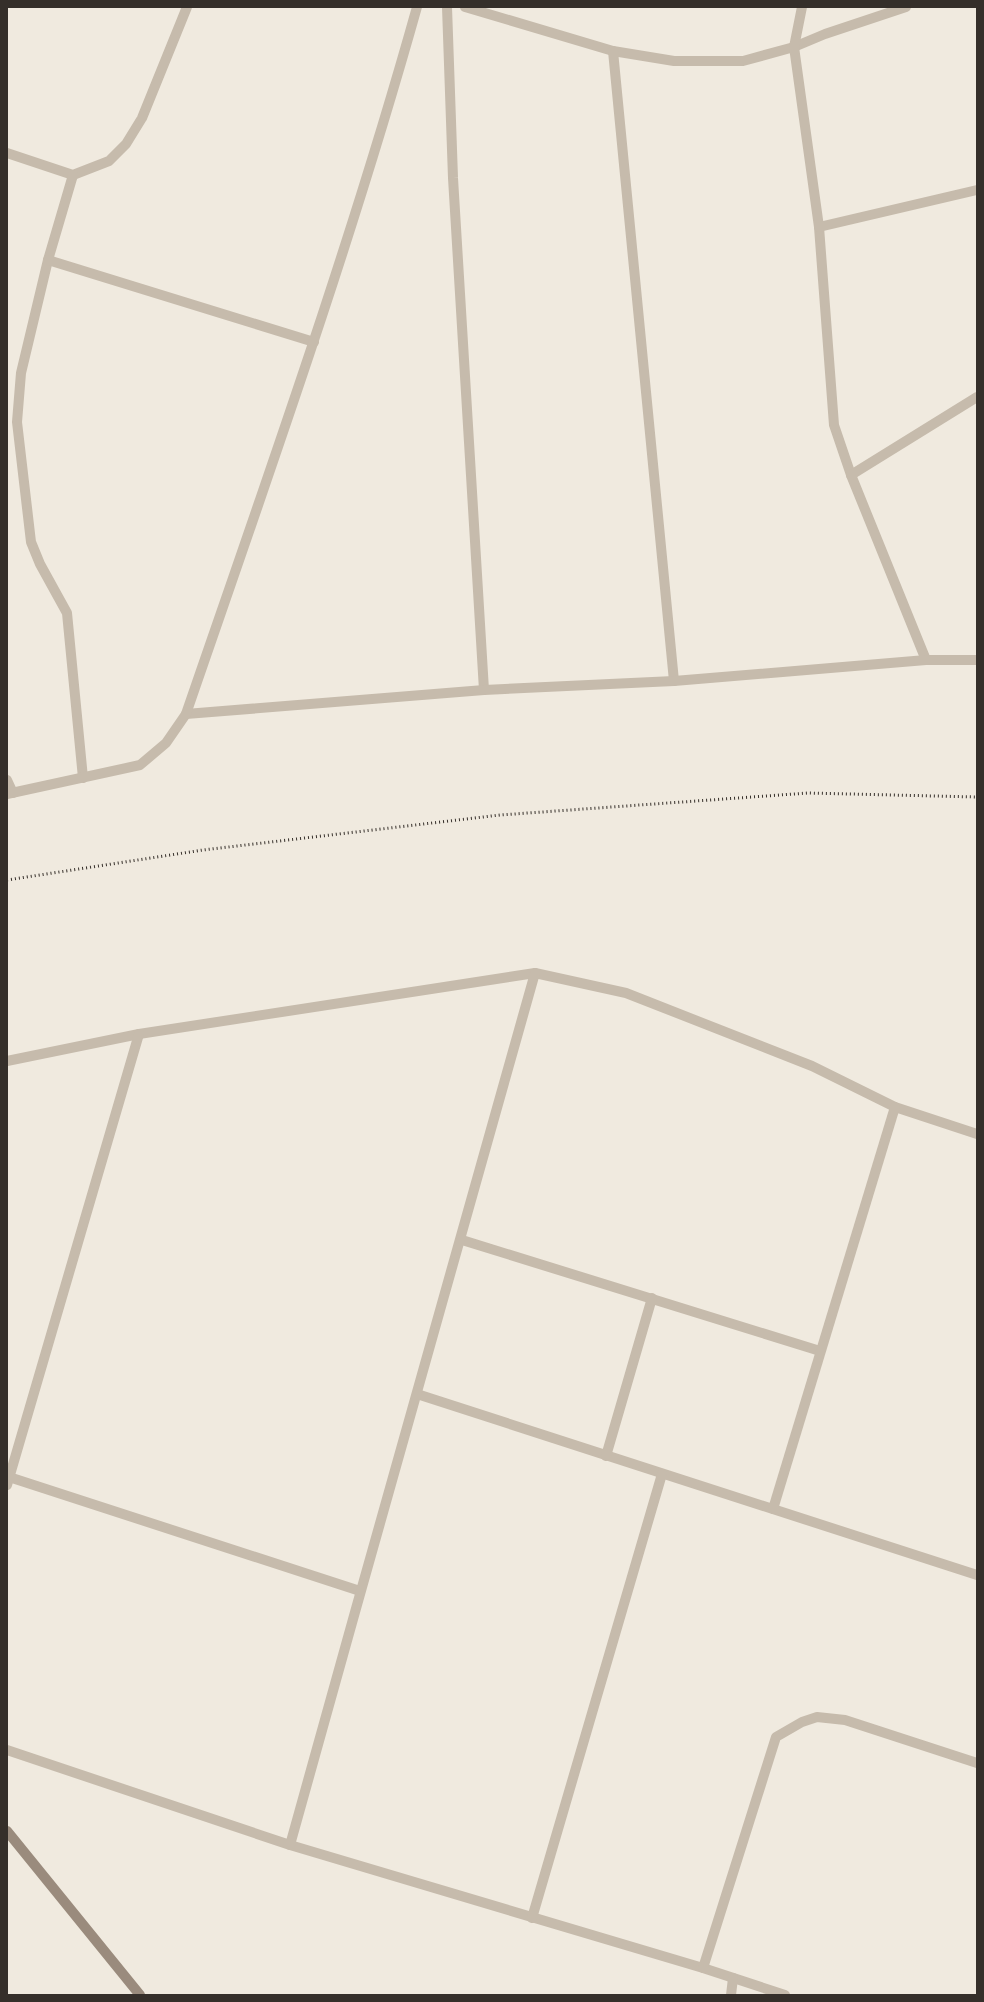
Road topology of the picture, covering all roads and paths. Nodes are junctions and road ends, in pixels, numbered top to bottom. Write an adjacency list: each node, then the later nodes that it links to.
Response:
1 (186, 7): 10 (street)
2 (417, 7): 14 (street)
3 (447, 7): 20 (street)
4 (465, 7): 8 (street)
5 (802, 7): 7 (street)
6 (906, 7): 7 (street)
7 (794, 47): 8 (street); 12 (street)
8 (613, 51): 19 (street)
9 (7, 153): 10 (street)
10 (73, 175): 13 (street)
11 (977, 190): 12 (street)
12 (819, 227): 16 (street)
13 (48, 260): 14 (street); 22 (street)
14 (314, 342): 21 (street)
15 (977, 397): 16 (street)
16 (851, 475): 17 (street)
17 (926, 660): 18 (street); 19 (street)
18 (977, 660)
19 (674, 681): 20 (street)
20 (484, 690): 21 (street)
21 (186, 714): 22 (street)
22 (83, 778): 24 (street)
23 (7, 780): 24 (street)
24 (10, 794)
25 (535, 974): 26 (street); 28 (street); 30 (street)
26 (139, 1034): 27 (street); 36 (street)
27 (7, 1061)
28 (895, 1107): 29 (street); 32 (street)
29 (977, 1134)
30 (462, 1240): 31 (street); 33 (street)
31 (652, 1298): 32 (street); 34 (street)
32 (820, 1351): 37 (street)
33 (417, 1394): 34 (street); 39 (street)
34 (606, 1456): 35 (street)
35 (662, 1474): 37 (street); 44 (street)
36 (8, 1481): 39 (street)
37 (774, 1509): 38 (street)
38 (977, 1575)
39 (360, 1591): 43 (street)
40 (7, 1750): 43 (street)
41 (977, 1763): 45 (street)
42 (7, 1831): 47 (main road)
43 (290, 1845): 44 (street)
44 (532, 1918): 45 (street)
45 (703, 1968): 46 (street)
46 (733, 1978): 48 (street); 49 (street)
47 (140, 1995)
48 (731, 1995)
49 (785, 1995)

